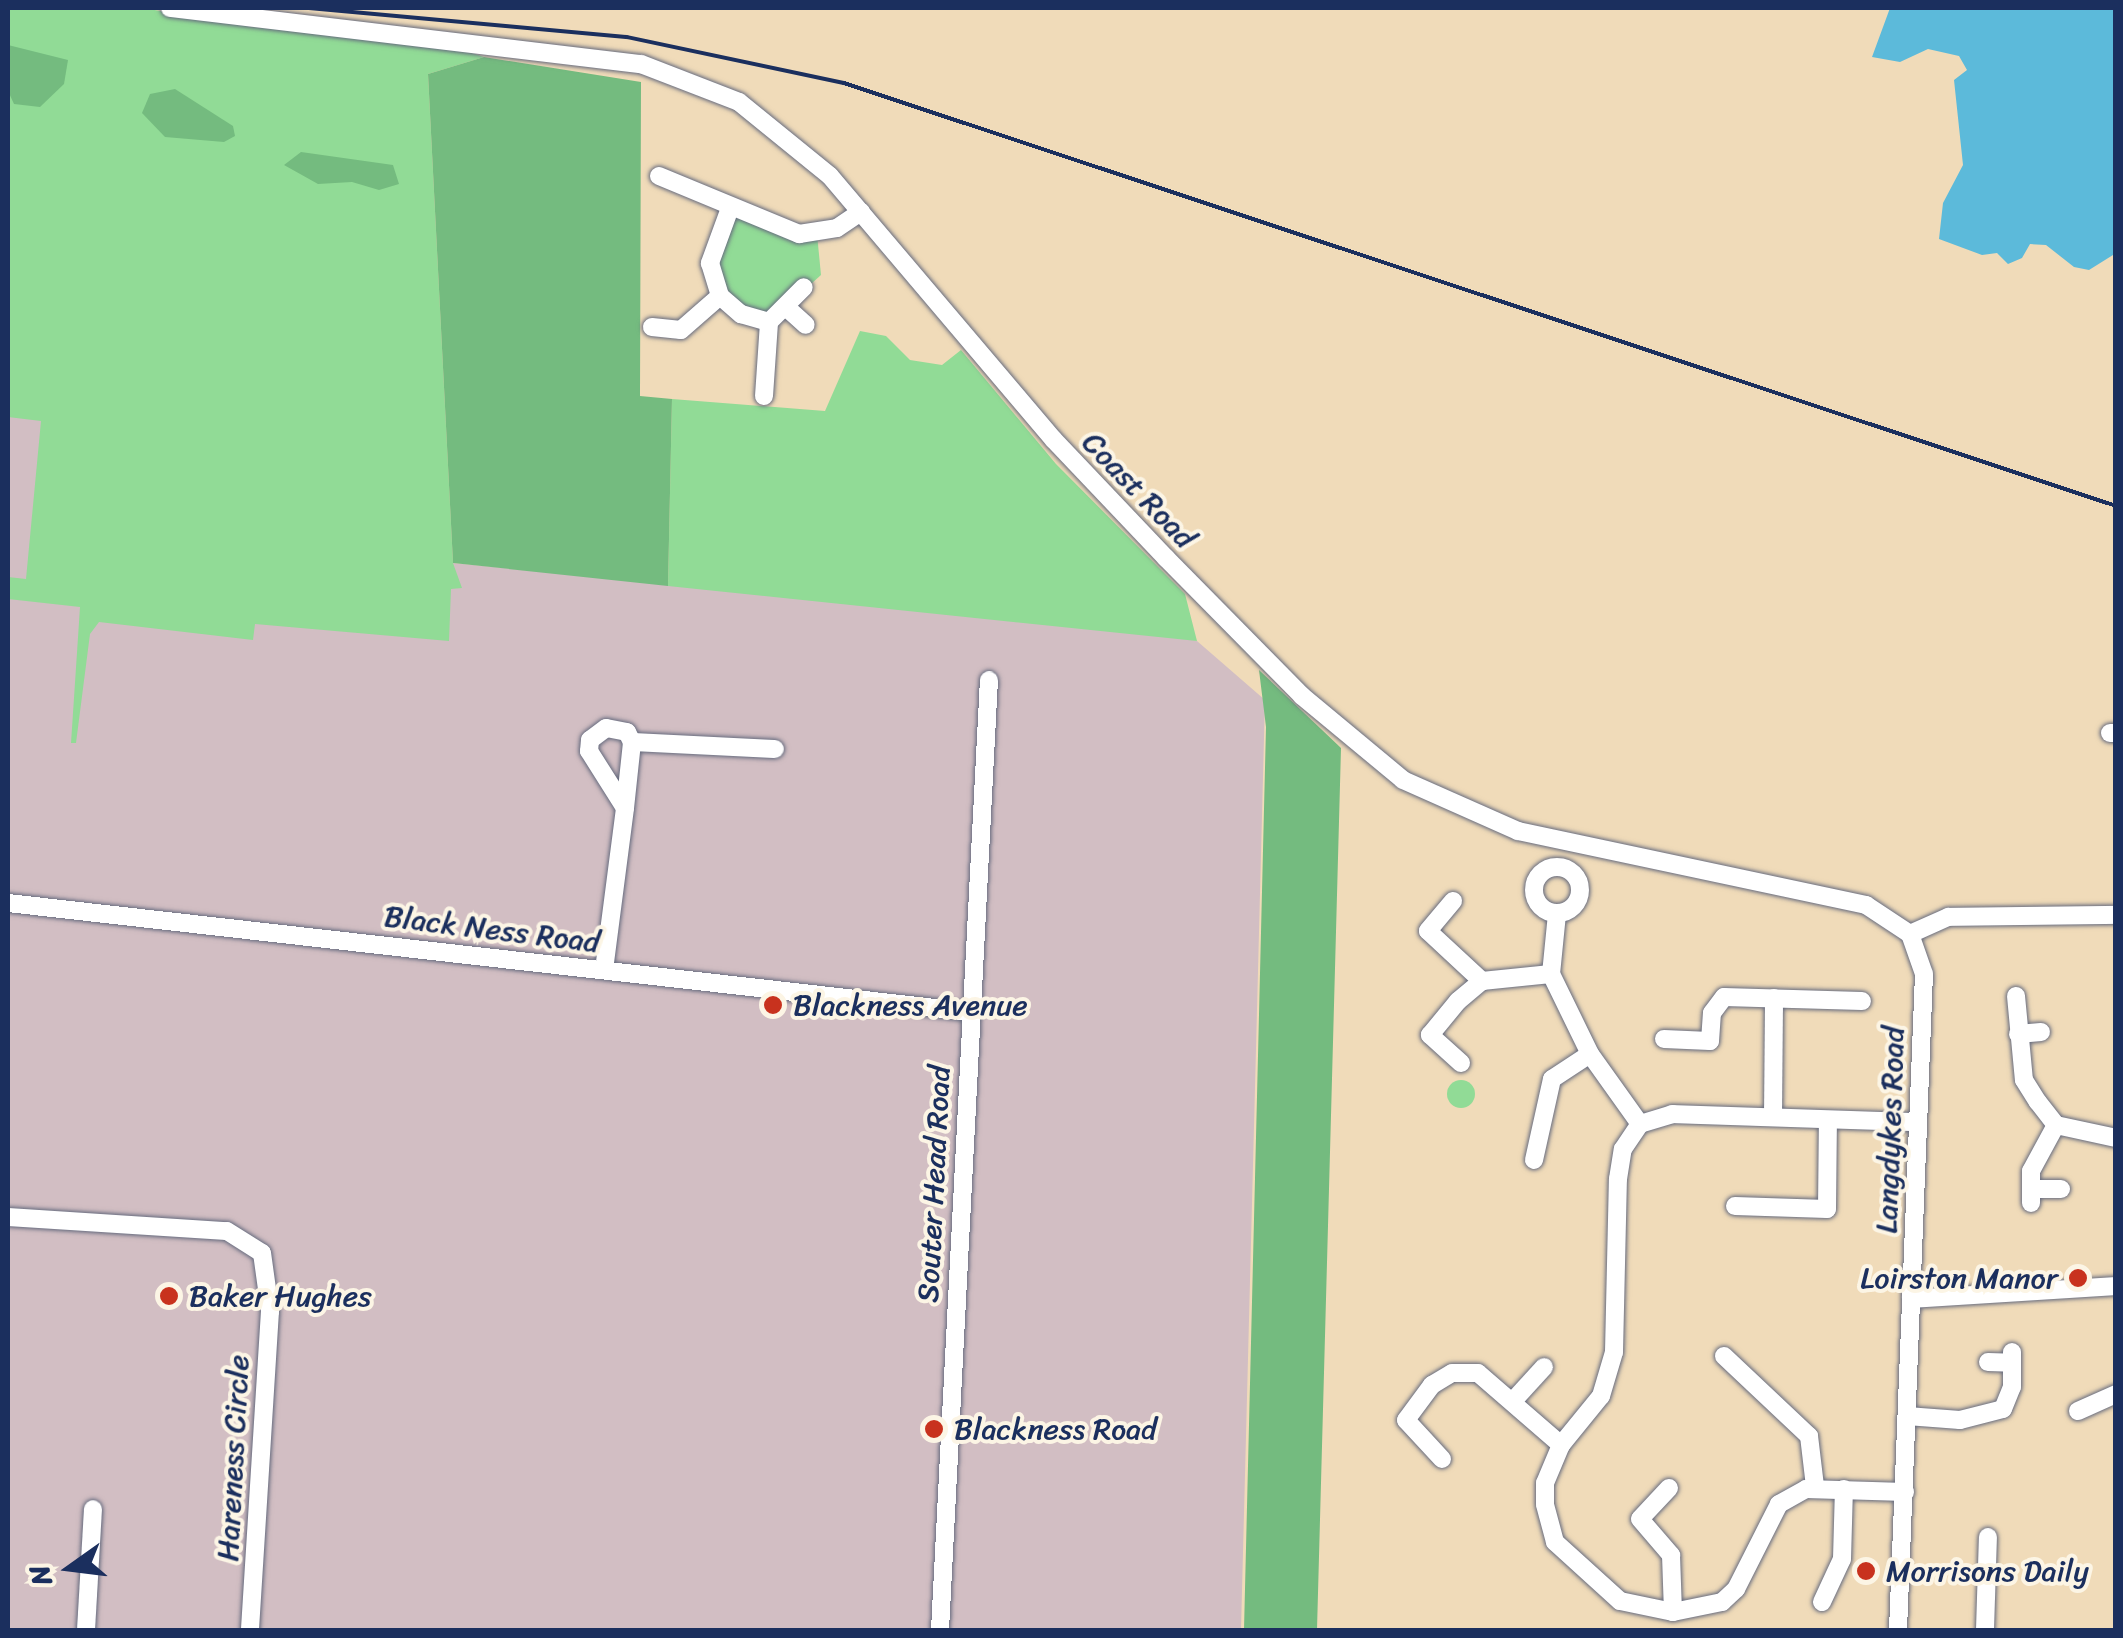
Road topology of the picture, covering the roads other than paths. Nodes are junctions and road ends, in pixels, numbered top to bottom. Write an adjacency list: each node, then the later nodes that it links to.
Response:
1 (170, 8): 4 (street, Coast Road)
2 (659, 176): 3 (street)
3 (730, 208): 4 (street); 6 (street)
4 (860, 212): 20 (street, Coast Road)
5 (804, 287): 7 (street)
6 (720, 296): 8 (street); 10 (street)
7 (787, 308): 8 (street); 9 (street)
8 (769, 322): 11 (street)
9 (806, 325)
10 (652, 327)
11 (764, 396)
12 (989, 680): 27 (street, Souter Head Road)
13 (632, 742): 14 (street); 15 (street); 15 (street)
14 (774, 749)
15 (624, 808): 21 (street)
16 (1453, 901): 23 (street)
17 (8, 903): 21 (street, Black Ness Road)
18 (1557, 914): 22 (street)
19 (2116, 914): 20 (street)
20 (1910, 934): 35 (street, Langdykes Road)
21 (604, 970): 27 (street, Black Ness Road)
22 (1551, 974): 23 (street); 31 (street)
23 (1482, 982): 32 (street)
24 (2016, 996): 29 (street)
25 (1774, 998): 26 (street); 30 (street); 33 (street)
26 (1862, 1001)
27 (970, 1012): 64 (street, Souter Head Road)
28 (2041, 1032): 29 (street)
29 (2018, 1034): 37 (street)
30 (1664, 1039)
31 (1590, 1054): 36 (street); 39 (street)
32 (1461, 1062)
33 (1773, 1118): 34 (street); 36 (street)
34 (1828, 1120): 35 (street); 41 (street)
35 (1917, 1122): 44 (street, Langdykes Road)
36 (1640, 1124): 52 (street)
37 (2056, 1125): 38 (street); 40 (street)
38 (2116, 1138)
39 (1534, 1160)
40 (2061, 1190)
41 (1735, 1206)
42 (8, 1217): 63 (street, Hareness Circle)
43 (2116, 1286): 44 (street)
44 (1911, 1299): 51 (street, Langdykes Road)
45 (1724, 1356): 54 (street)
46 (1988, 1362): 51 (street)
47 (1544, 1367): 49 (street)
48 (2116, 1394): 50 (street)
49 (1514, 1401): 52 (street); 53 (street)
50 (2078, 1411)
51 (1906, 1416): 57 (street, Langdykes Road)
52 (1561, 1445): 61 (street)
53 (1442, 1459)
54 (1815, 1486): 56 (street); 61 (street)
55 (1669, 1488): 61 (street)
56 (1844, 1489): 57 (street); 60 (street)
57 (1904, 1492): 65 (street, Langdykes Road)
58 (93, 1510): 62 (street)
59 (1988, 1537): 66 (street)
60 (1822, 1602)
61 (1673, 1612)
62 (86, 1630)
63 (250, 1630)
64 (940, 1630)
65 (1898, 1630)
66 (1984, 1630)

